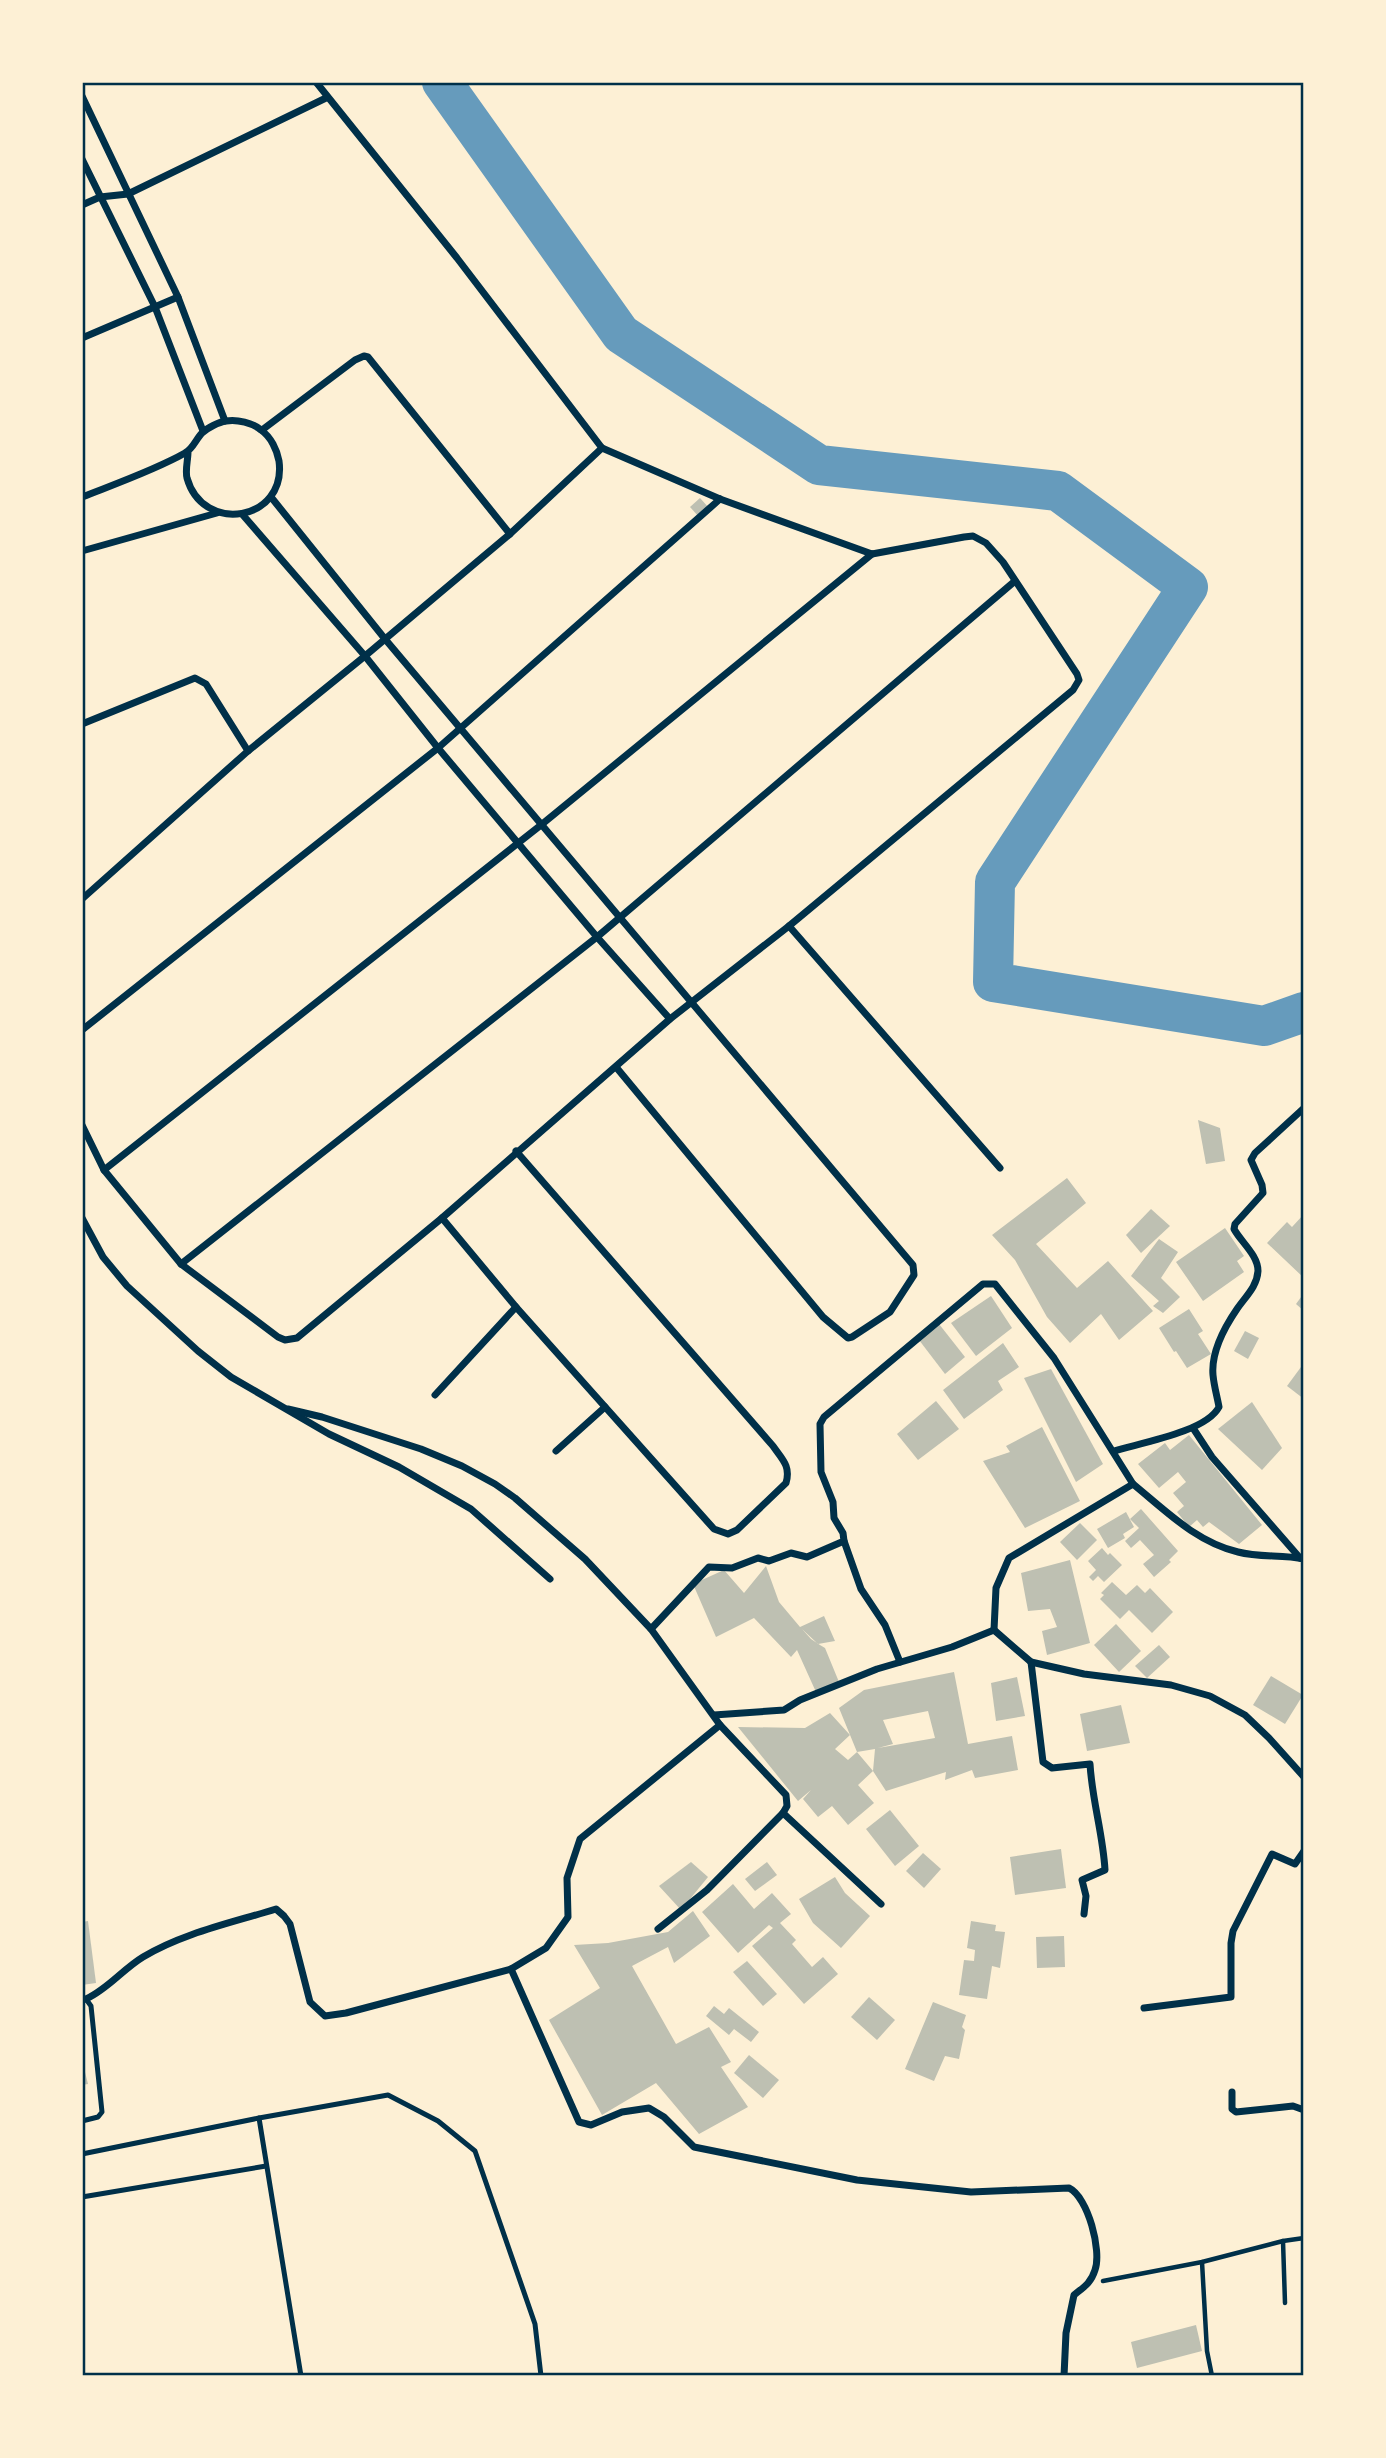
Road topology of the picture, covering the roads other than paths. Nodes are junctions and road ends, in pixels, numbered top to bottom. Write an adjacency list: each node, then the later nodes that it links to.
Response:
1 (316, 82): 3 (street)
2 (82, 96): 5 (street)
3 (326, 98): 5 (street); 14 (street)
4 (82, 159): 6 (street)
5 (128, 194): 6 (street); 8 (street)
6 (100, 197): 7 (street); 9 (street)
7 (82, 205)
8 (178, 297): 9 (street); 11 (street)
9 (155, 307): 10 (street); 13 (street)
10 (82, 338)
11 (226, 421): 12 (street); 13 (street)
12 (262, 430): 16 (street); 21 (street)
13 (203, 432): 15 (street)
14 (602, 448): 18 (street); 21 (street)
15 (188, 452): 17 (street); 19 (street)
16 (271, 496): 20 (street); 25 (street)
17 (82, 497)
18 (720, 499): 23 (street); 28 (street)
19 (217, 513): 20 (street); 22 (street)
20 (242, 514): 26 (street)
21 (509, 534): 25 (street)
22 (82, 551)
23 (872, 554): 24 (street); 31 (street)
24 (1015, 581): 34 (street); 35 (street)
25 (385, 639): 26 (street); 28 (street)
26 (365, 656): 29 (street); 30 (street)
27 (82, 724): 30 (street)
28 (460, 728): 29 (street); 31 (street)
29 (438, 748): 32 (street); 39 (street)
30 (248, 751): 33 (street)
31 (541, 825): 32 (street); 34 (street)
32 (519, 842): 36 (street); 45 (street)
33 (82, 899)
34 (621, 918): 36 (street); 37 (street)
35 (789, 926): 37 (street); 44 (street)
36 (597, 937): 38 (street); 48 (street)
37 (693, 1003): 38 (street); 40 (street)
38 (670, 1019): 40 (street)
39 (82, 1030)
40 (616, 1067): 43 (street)
41 (1304, 1108): 53 (street)
42 (82, 1125): 45 (street)
43 (516, 1151): 47 (street); 51 (street)
44 (1000, 1168)
45 (104, 1170): 48 (street)
46 (82, 1218): 52 (street)
47 (442, 1218): 48 (street); 49 (street)
48 (181, 1265)
49 (516, 1307): 50 (street); 51 (street)
50 (435, 1395)
51 (605, 1407): 54 (street)
52 (288, 1409): 59 (street); 60 (street)
53 (1193, 1428): 55 (street); 58 (street)
54 (556, 1451)
55 (1114, 1451): 56 (street); 57 (street)
56 (1133, 1485): 58 (street); 61 (street)
57 (844, 1541): 60 (street); 62 (street)
58 (1302, 1559)
59 (550, 1579)
60 (651, 1629): 64 (street)
61 (994, 1630): 62 (street); 63 (street)
62 (900, 1662): 64 (street)
63 (1031, 1662): 66 (street); 70 (street)
64 (713, 1715): 65 (street)
65 (720, 1725): 67 (street); 72 (street)
66 (1304, 1777)
67 (783, 1814): 69 (street); 71 (street)
68 (1304, 1851): 74 (street)
69 (881, 1904)
70 (1084, 1914)
71 (659, 1929)
72 (511, 1969): 73 (street); 84 (street)
73 (84, 1999): 78 (lane)
74 (1144, 2008)
75 (1232, 2092): 76 (street)
76 (1304, 2110)
77 (259, 2118): 79 (lane); 80 (lane); 83 (lane)
78 (82, 2122)
79 (82, 2154)
80 (266, 2166): 81 (lane); 82 (lane)
81 (82, 2197)
82 (301, 2376)
83 (541, 2376)
84 (1064, 2376)

